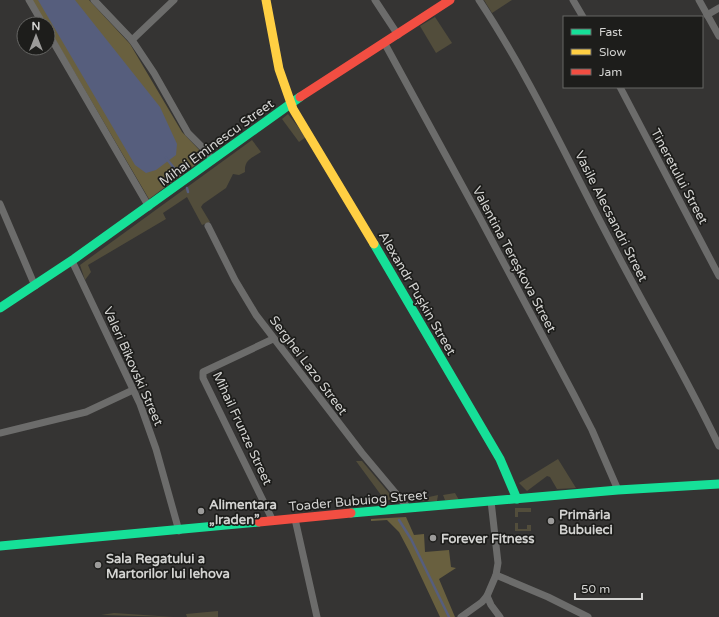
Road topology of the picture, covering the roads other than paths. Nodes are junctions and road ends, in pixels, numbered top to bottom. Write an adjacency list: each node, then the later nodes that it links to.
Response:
1 (29, 0): 12 (street)
2 (94, 0): 16 (street)
3 (174, 0): 16 (street)
4 (266, 0): 20 (street, Alexandr Pușkin Street)
5 (375, 0): 14 (street)
6 (450, 0): 14 (street, Mihai Eminescu Street)
7 (479, 0): 32 (street, Vasile Alecsandri Street)
8 (574, 0): 13 (street)
9 (699, 0): 11 (street)
10 (719, 8): 11 (street)
11 (706, 15): 15 (street)
12 (38, 16)
13 (582, 16)
14 (398, 35): 17 (street, Mihai Eminescu Street)
15 (719, 36)
16 (132, 40): 21 (street)
17 (385, 44): 20 (street, Mihai Eminescu Street); 34 (street, Valentina Tereșkova Street)
18 (56, 46): 23 (street)
19 (621, 88): 26 (street, Tineretului Street)
20 (291, 104): 21 (street, Mihai Eminescu Street); 35 (street, Alexandr Pușkin Street)
21 (212, 160): 23 (street, Mihai Eminescu Street)
22 (0, 204): 27 (street)
23 (149, 207): 25 (street, Mihai Eminescu Street)
24 (208, 226): 29 (street, Serghei Lazo Street)
25 (72, 261): 27 (street, Mihai Eminescu Street); 30 (street, Valeri Bîkovski Street)
26 (719, 276)
27 (35, 286): 28 (street, Mihai Eminescu Street)
28 (0, 308)
29 (274, 339): 37 (street, Serghei Lazo Street); 39 (street, Mihail Frunze Street)
30 (133, 390): 31 (street); 40 (street, Valeri Bîkovski Street)
31 (0, 433)
32 (719, 446)
33 (719, 484): 34 (street, Toader Bubuiog Street)
34 (618, 490): 35 (street, Toader Bubuiog Street)
35 (517, 499): 36 (street, Toader Bubuiog Street)
36 (491, 501): 37 (street, Toader Bubuiog Street); 42 (street)
37 (408, 508): 38 (street, Toader Bubuiog Street)
38 (295, 519): 39 (street, Toader Bubuiog Street); 44 (street)
39 (273, 521): 40 (street, Toader Bubuiog Street)
40 (179, 531): 41 (street, Toader Bubuiog Street)
41 (0, 546)
42 (496, 576): 43 (street); 47 (street)
43 (487, 596): 45 (street); 46 (street)
44 (317, 617)
45 (461, 617)
46 (500, 617)
47 (588, 617)

